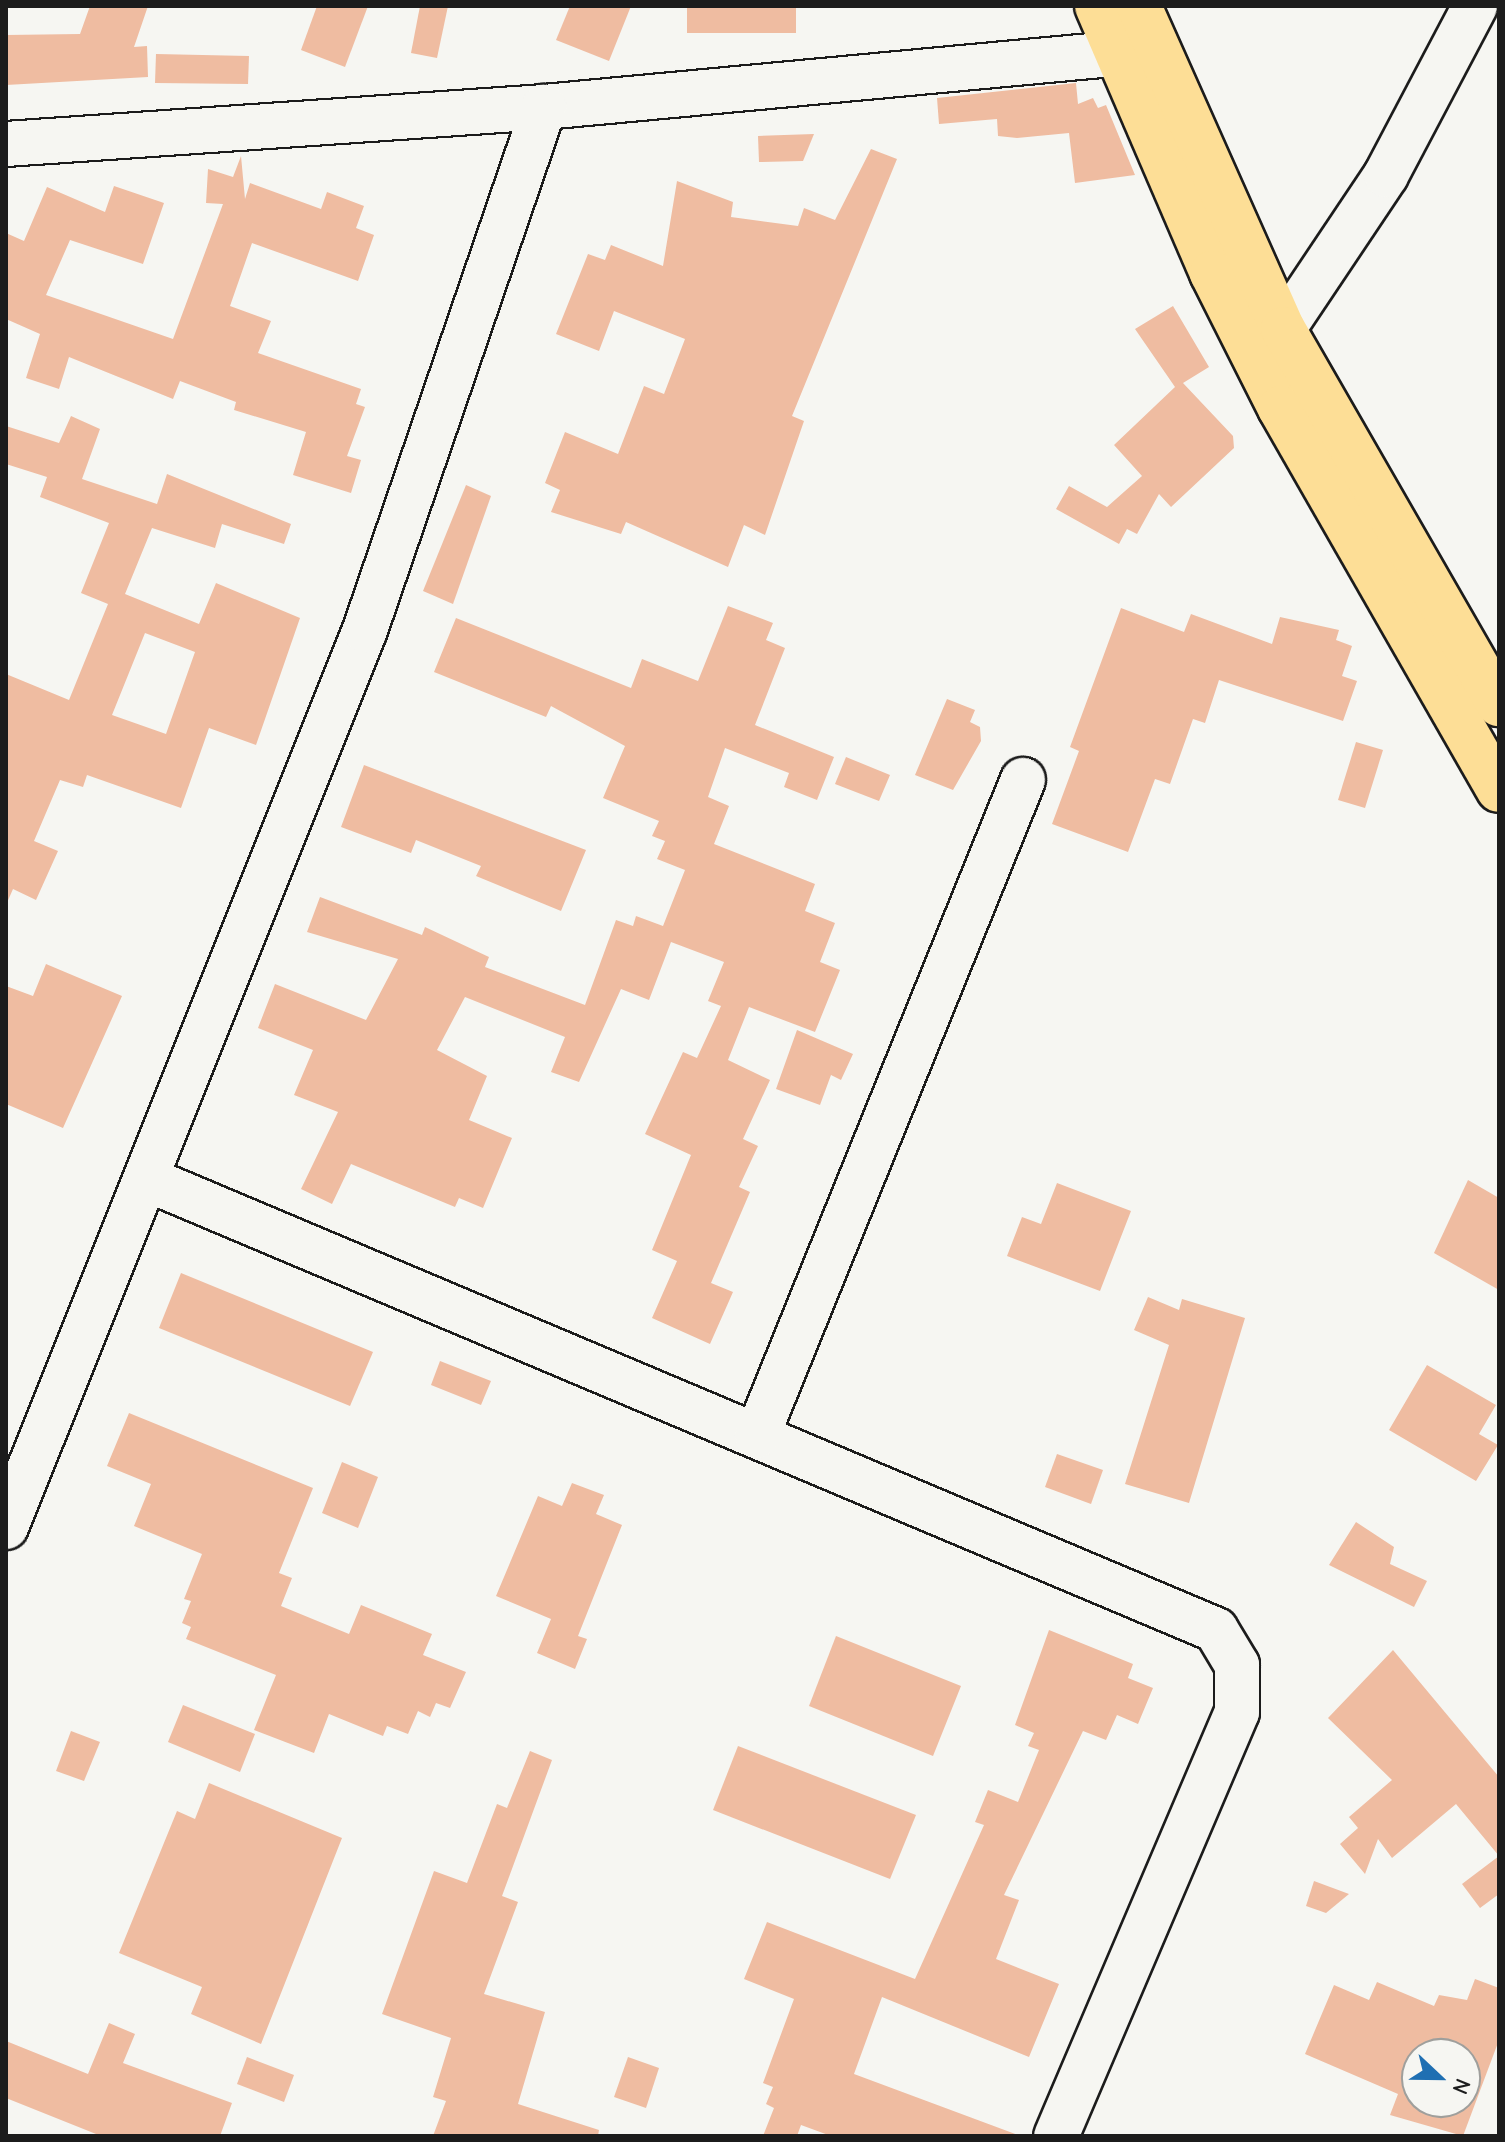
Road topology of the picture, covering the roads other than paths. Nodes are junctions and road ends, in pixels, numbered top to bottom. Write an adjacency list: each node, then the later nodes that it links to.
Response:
1 (1097, 6): 5 (main road)
2 (1139, 6): 4 (main road)
3 (1475, 6): 8 (street)
4 (1158, 49): 5 (street); 8 (main road)
5 (1114, 59): 6 (street); 11 (main road)
6 (544, 107): 7 (street); 12 (street)
7 (6, 144)
8 (1283, 329): 9 (main road)
9 (1499, 704)
10 (1023, 780): 13 (street)
11 (1499, 790)
12 (147, 1179): 13 (street); 14 (street)
13 (757, 1436): 16 (street)
14 (21, 1446): 15 (street)
15 (6, 1527)
16 (1056, 2136)

